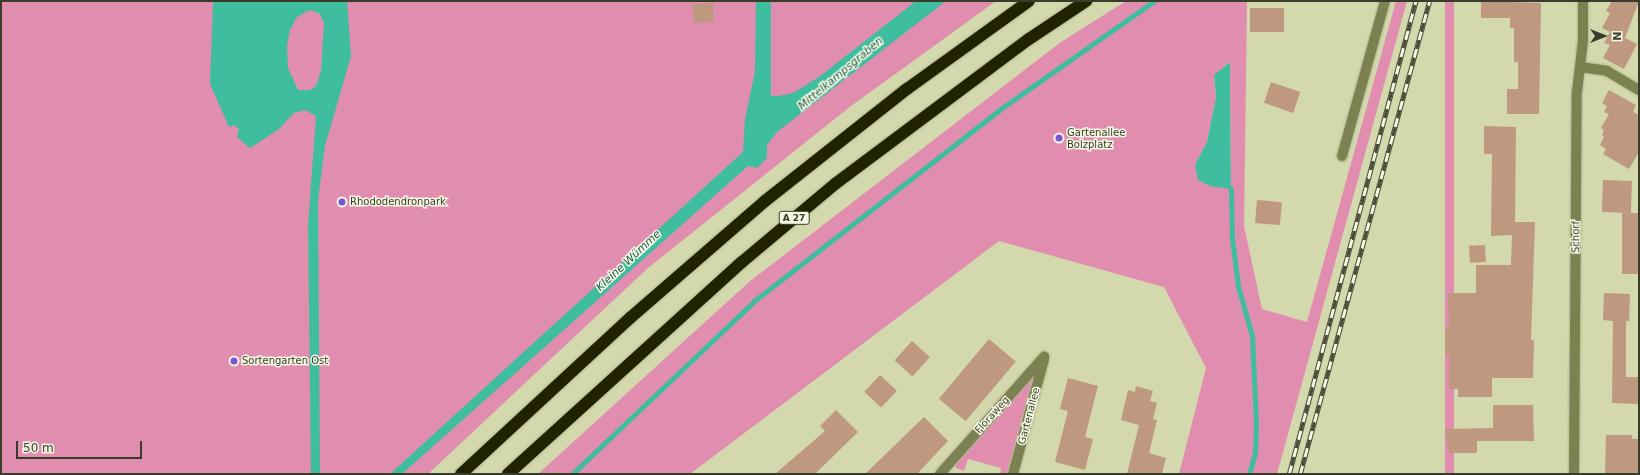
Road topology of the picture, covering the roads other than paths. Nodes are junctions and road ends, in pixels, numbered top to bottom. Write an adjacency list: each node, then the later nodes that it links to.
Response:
1 (1029, 1): 9 (highway)
2 (1086, 1): 10 (highway, A 27)
3 (1385, 1): 7 (street)
4 (1583, 1): 5 (street, Schorf)
5 (1580, 67): 6 (street); 13 (street, Schorf)
6 (1639, 90)
7 (1342, 156)
8 (1044, 357): 11 (street, Floraweg); 12 (street, Gartenallee)
9 (461, 474)
10 (508, 474)
11 (941, 474)
12 (1014, 474)
13 (1574, 474)

